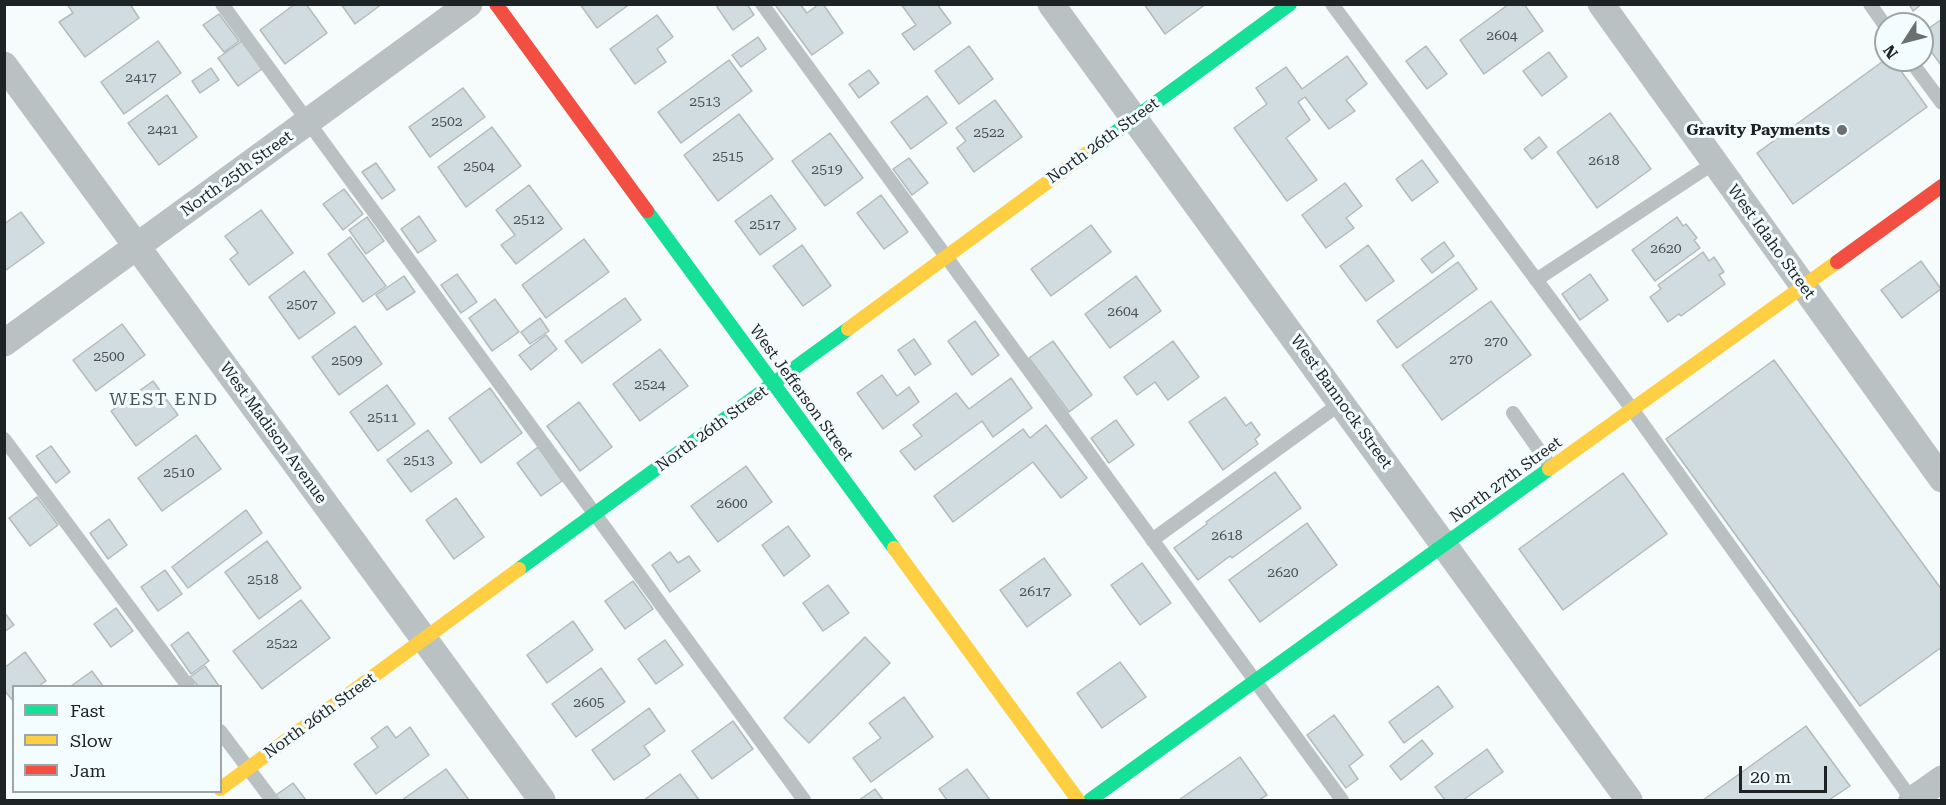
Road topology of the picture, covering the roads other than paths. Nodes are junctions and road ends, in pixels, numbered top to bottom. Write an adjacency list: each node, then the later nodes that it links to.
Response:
1 (222, 4): 13 (lane)
2 (469, 4): 13 (street, North 25th Street)
3 (496, 4): 21 (street, West Jefferson Street)
4 (762, 4): 17 (lane)
5 (1051, 4): 12 (street, West Bannock Street)
6 (1290, 4): 12 (street, North 26th Street)
7 (1332, 4): 18 (lane)
8 (1601, 4): 14 (street, West Idaho Street)
9 (4, 65): 16 (street, West Madison Avenue)
10 (1919, 72): 11 (lane)
11 (1941, 102)
12 (1134, 118): 17 (street, North 26th Street); 22 (street, West Bannock Street)
13 (308, 122): 16 (street, North 25th Street); 28 (lane)
14 (1714, 163): 18 (lane); 19 (street, West Idaho Street)
15 (1941, 186): 19 (street, North 27th Street)
16 (137, 246): 20 (street, North 25th Street); 31 (street, West Madison Avenue)
17 (945, 256): 21 (street, North 26th Street); 29 (lane)
18 (1536, 280): 23 (lane)
19 (1802, 287): 23 (street, North 27th Street); 27 (street, West Idaho Street)
20 (4, 343)
21 (773, 383): 28 (street, North 26th Street); 42 (street, West Jefferson Street)
22 (1341, 403): 29 (lane); 30 (street, West Bannock Street)
23 (1632, 409): 26 (street, North 27th Street); 38 (lane)
24 (1513, 413): 26 (lane)
25 (4, 439): 33 (lane)
26 (1551, 467): 30 (street, North 27th Street)
27 (1941, 479)
28 (595, 515): 31 (street, North 26th Street); 41 (lane)
29 (1152, 540): 32 (lane)
30 (1444, 545): 32 (street, North 27th Street); 45 (street, West Bannock Street)
31 (425, 640): 35 (street, North 26th Street); 40 (street, West Madison Avenue)
32 (1255, 681): 43 (street, North 27th Street); 44 (lane)
33 (187, 685)
34 (222, 734): 35 (lane)
35 (248, 768): 37 (street, North 26th Street); 39 (lane)
36 (1941, 779): 38 (street)
37 (222, 788)
38 (1912, 800)
39 (272, 801)
40 (542, 801)
41 (804, 801)
42 (1078, 801)
43 (1090, 801)
44 (1342, 801)
45 (1629, 801)

